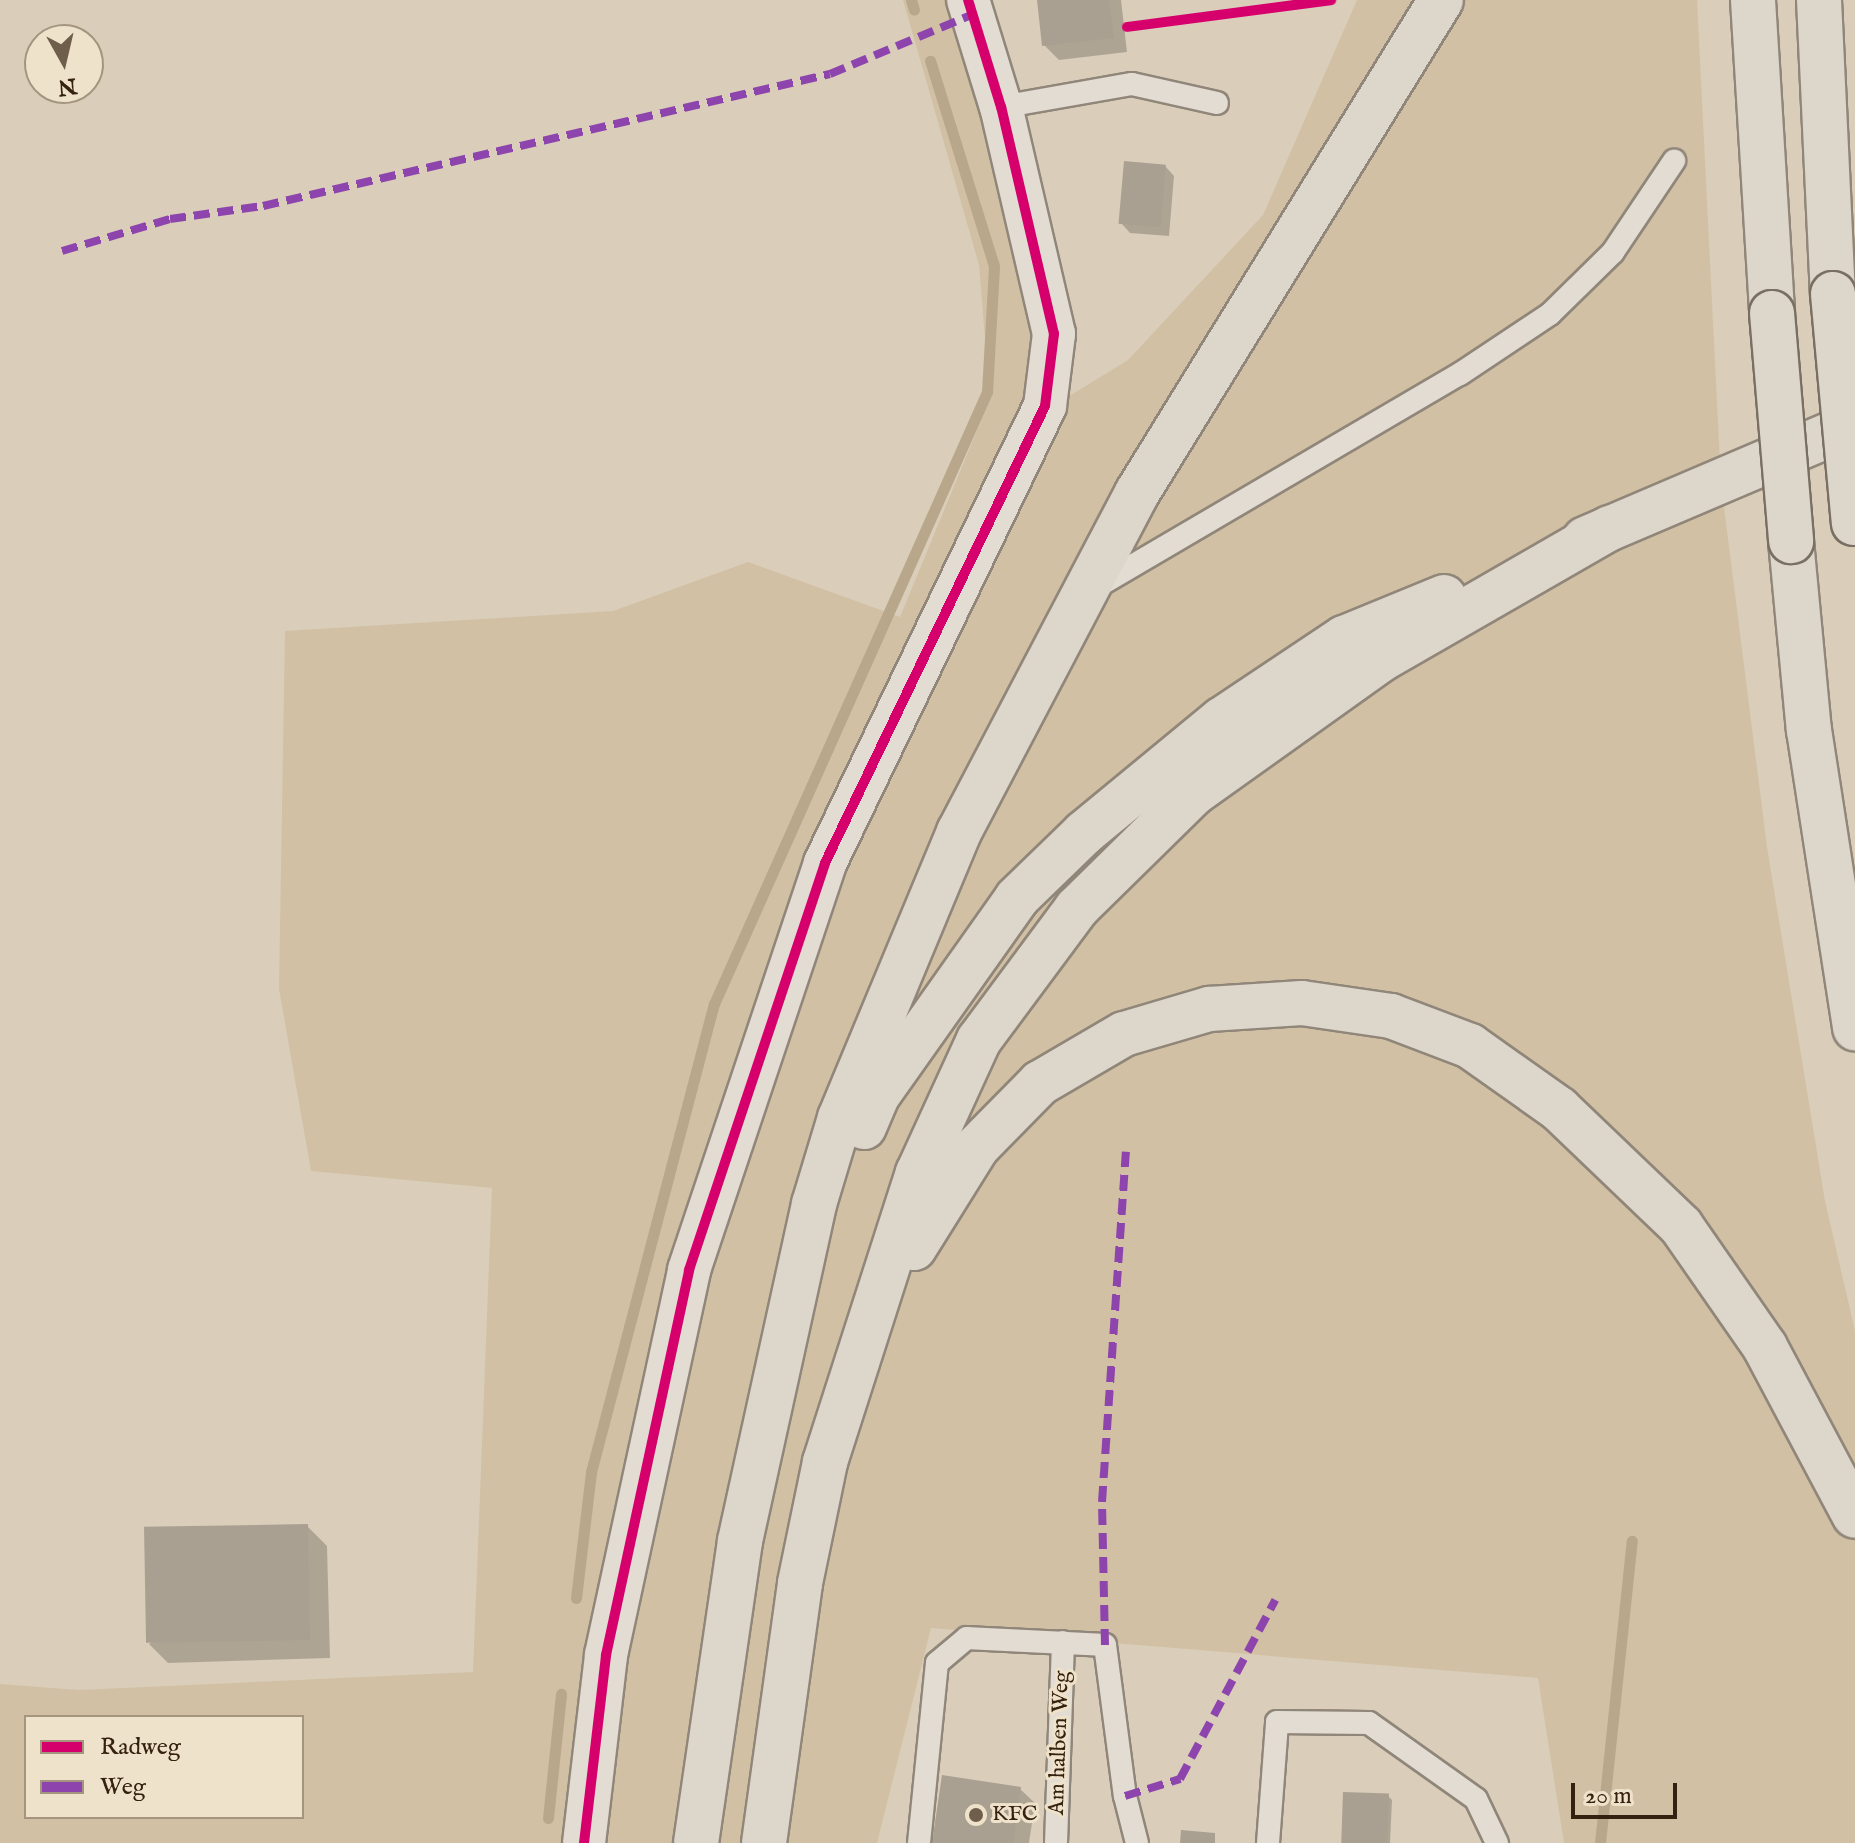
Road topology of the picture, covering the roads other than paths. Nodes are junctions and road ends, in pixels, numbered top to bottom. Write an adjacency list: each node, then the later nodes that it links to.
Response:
1 (968, 0): 6 (street)
2 (1441, 0): 11 (highway)
3 (1753, 0): 12 (highway, bridge)
4 (1819, 0): 10 (highway, bridge)
5 (1217, 103): 6 (lane)
6 (1001, 107): 17 (street)
7 (1674, 161): 11 (lane)
8 (1855, 424): 9 (highway)
9 (1610, 528): 13 (highway); 14 (highway)
10 (1854, 528)
11 (1084, 594): 13 (highway)
12 (1855, 1028)
13 (795, 1296): 18 (highway)
14 (859, 1353): 15 (highway); 19 (highway)
15 (1855, 1516)
16 (1063, 1642): 20 (lane); 21 (lane, Am halben Weg); 22 (lane)
17 (584, 1843)
18 (696, 1843)
19 (764, 1843)
20 (919, 1843)
21 (1056, 1843)
22 (1137, 1843)
23 (1268, 1843): 24 (lane)
24 (1497, 1843)

